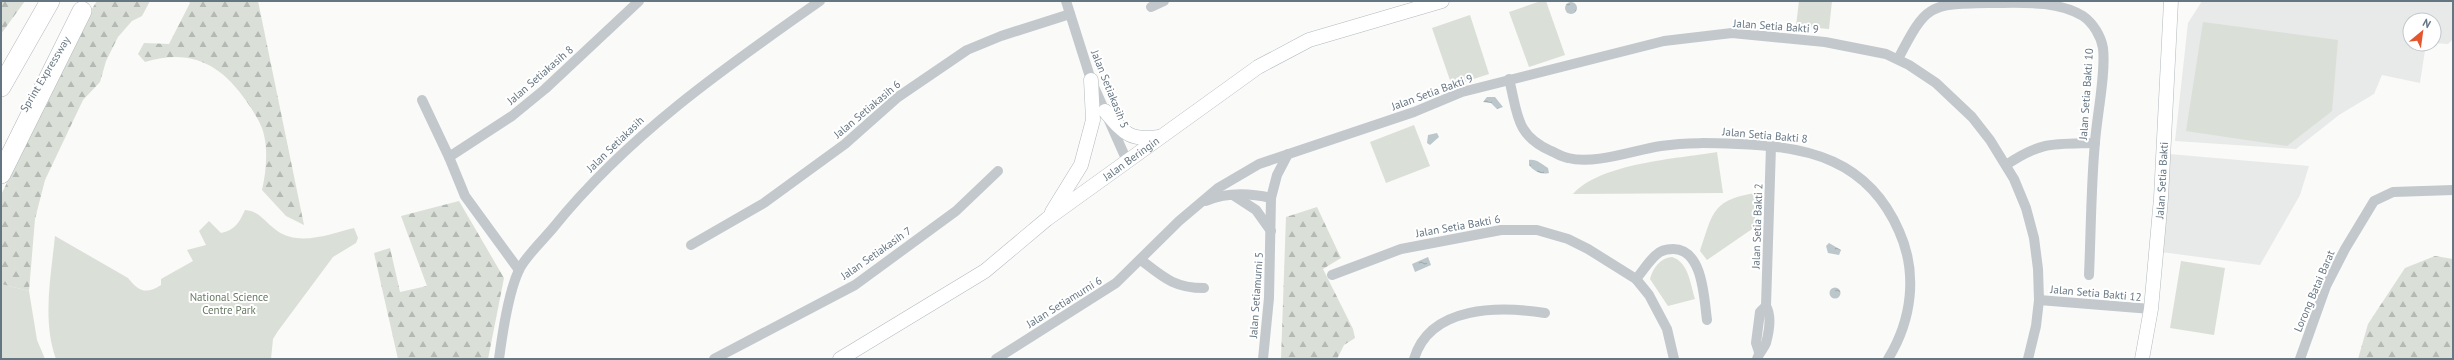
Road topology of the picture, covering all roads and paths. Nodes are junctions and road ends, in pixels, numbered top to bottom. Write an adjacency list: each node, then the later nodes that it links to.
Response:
1 (639, 1): 26 (street, Jalan Setiakasih 8)
2 (820, 1): 39 (street, Jalan Setiakasih)
3 (1066, 1): 12 (street, Jalan Setiakasih 5)
4 (1164, 1): 11 (street)
5 (1442, 1): 21 (street, Jalan Beringin)
6 (2164, 1): 13 (street)
7 (2171, 1): 13 (street, Jalan Setia Bakti)
8 (2182, 1): 13 (street)
9 (48, 4): 15 (highway); 18 (highway)
10 (85, 6): 24 (highway, Sprint Expressway); 30 (highway)
11 (1151, 7)
12 (1070, 14): 17 (street, Jalan Setiakasih 5); 37 (street, Jalan Setiakasih 6)
13 (2170, 18): 45 (street, Jalan Setia Bakti)
14 (1898, 59): 16 (street, Jalan Setia Bakti 9); 22 (street, Jalan Setia Bakti 10); 28 (street, Jalan Setia Bakti 9)
15 (1, 61)
16 (1509, 79): 23 (street, Jalan Setia Bakti 8); 25 (street, Jalan Setia Bakti 9)
17 (1091, 80): 20 (street, Jalan Setiakasih 5); 35 (street)
18 (1, 87)
19 (422, 100): 26 (street)
20 (1105, 111): 21 (street); 27 (street, Jalan Setiakasih 5)
21 (1164, 136): 27 (street, Jalan Beringin)
22 (2095, 143): 28 (street); 41 (street, Jalan Setia Bakti 10)
23 (1772, 146): 48 (street, Jalan Setia Bakti 2); 56 (street, Jalan Setia Bakti 8)
24 (1, 148)
25 (1288, 154): 33 (street, Jalan Setiamurni 5); 34 (street, Jalan Setiamurni 6)
26 (449, 158): 39 (street)
27 (1127, 161): 35 (street, Jalan Beringin)
28 (2006, 165): 44 (street, Jalan Setia Bakti 9)
29 (998, 171): 50 (street, Jalan Setiakasih 7)
30 (1, 174)
31 (2453, 190): 59 (street, Lorong Batai Barat)
32 (1233, 195): 33 (street, Jalan Setiamurni 6); 34 (street, Jalan Setiamurni 6); 36 (street)
33 (1271, 198): 36 (street, Jalan Setiamurni 5)
34 (1197, 205): 38 (street, Jalan Setiamurni 6)
35 (1047, 220): 51 (street, Jalan Beringin)
36 (1272, 233): 53 (street, Jalan Setiamurni 5)
37 (691, 245)
38 (1140, 260): 43 (street); 52 (street, Jalan Setiamurni 6)
39 (519, 270): 49 (street, Jalan Setiakasih)
40 (1332, 275): 42 (street, Jalan Setia Bakti 6)
41 (2089, 275)
42 (1636, 279): 47 (street); 55 (street, Jalan Setia Bakti 6)
43 (1204, 288)
44 (2039, 300): 45 (street, Jalan Setia Bakti 12); 57 (street, Jalan Setia Bakti 9)
45 (2151, 309): 58 (street, Jalan Setia Bakti)
46 (1545, 313): 54 (street)
47 (1707, 320)
48 (1758, 355)
49 (499, 359)
50 (714, 359)
51 (840, 359)
52 (996, 359)
53 (1263, 359)
54 (1414, 359)
55 (1674, 359)
56 (1888, 359)
57 (2028, 359)
58 (2142, 359)
59 (2300, 359)

